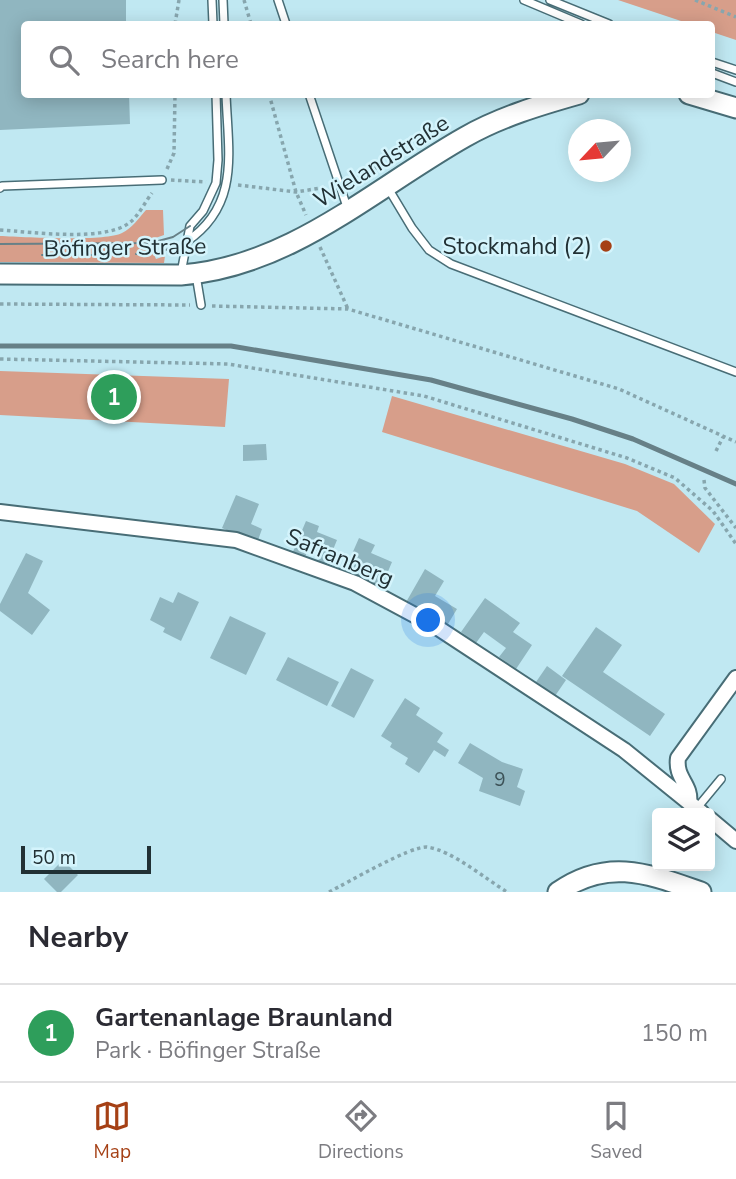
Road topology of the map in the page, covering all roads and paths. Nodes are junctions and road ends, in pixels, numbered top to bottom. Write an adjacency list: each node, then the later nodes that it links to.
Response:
1 (179, 0): 10 (path)
2 (212, 0): 11 (lane)
3 (223, 0): 12 (lane)
4 (244, 0): 13 (path)
5 (278, 0): 14 (lane)
6 (524, 0): 15 (lane)
7 (550, 0): 16 (lane)
8 (695, 0): 9 (path)
9 (736, 17)
10 (176, 21)
11 (213, 21)
12 (224, 21)
13 (250, 21)
14 (285, 21)
15 (574, 21)
16 (602, 21)
17 (715, 63): 18 (lane)
18 (736, 71)
19 (715, 74): 20 (lane)
20 (736, 82)
21 (175, 98): 30 (path)
22 (216, 98): 38 (lane)
23 (226, 98): 38 (lane)
24 (270, 98): 34 (path)
25 (310, 98): 31 (lane)
26 (566, 98): 32 (street, Wielandstraße)
27 (702, 98): 28 (street)
28 (736, 108)
29 (390, 161): 31 (path)
30 (162, 180): 33 (lane); 36 (path)
31 (339, 185): 34 (path); 35 (lane)
32 (387, 186): 35 (street, Wielandstraße); 46 (lane)
33 (0, 188)
34 (296, 192): 37 (path)
35 (348, 211): 37 (street, Wielandstraße)
36 (0, 230)
37 (314, 232): 39 (street, Wielandstraße); 44 (path)
38 (187, 242): 41 (lane)
39 (288, 245): 41 (street, Böfinger Straße)
40 (0, 274): 41 (street, Böfinger Straße)
41 (188, 274): 43 (lane)
42 (0, 304): 43 (path)
43 (201, 305): 44 (path)
44 (348, 309): 47 (path)
45 (0, 359): 53 (path)
46 (736, 372)
47 (723, 437): 48 (path); 49 (path)
48 (736, 442)
49 (716, 451)
50 (704, 480): 52 (path)
51 (0, 512): 56 (street, Safranberg)
52 (736, 528)
53 (736, 544)
54 (736, 678): 56 (street)
55 (721, 779): 56 (lane)
56 (696, 808)
57 (715, 824): 58 (street)
58 (736, 841)
59 (329, 892): 60 (path)
60 (507, 892)
61 (558, 892): 62 (street)
62 (702, 892)

